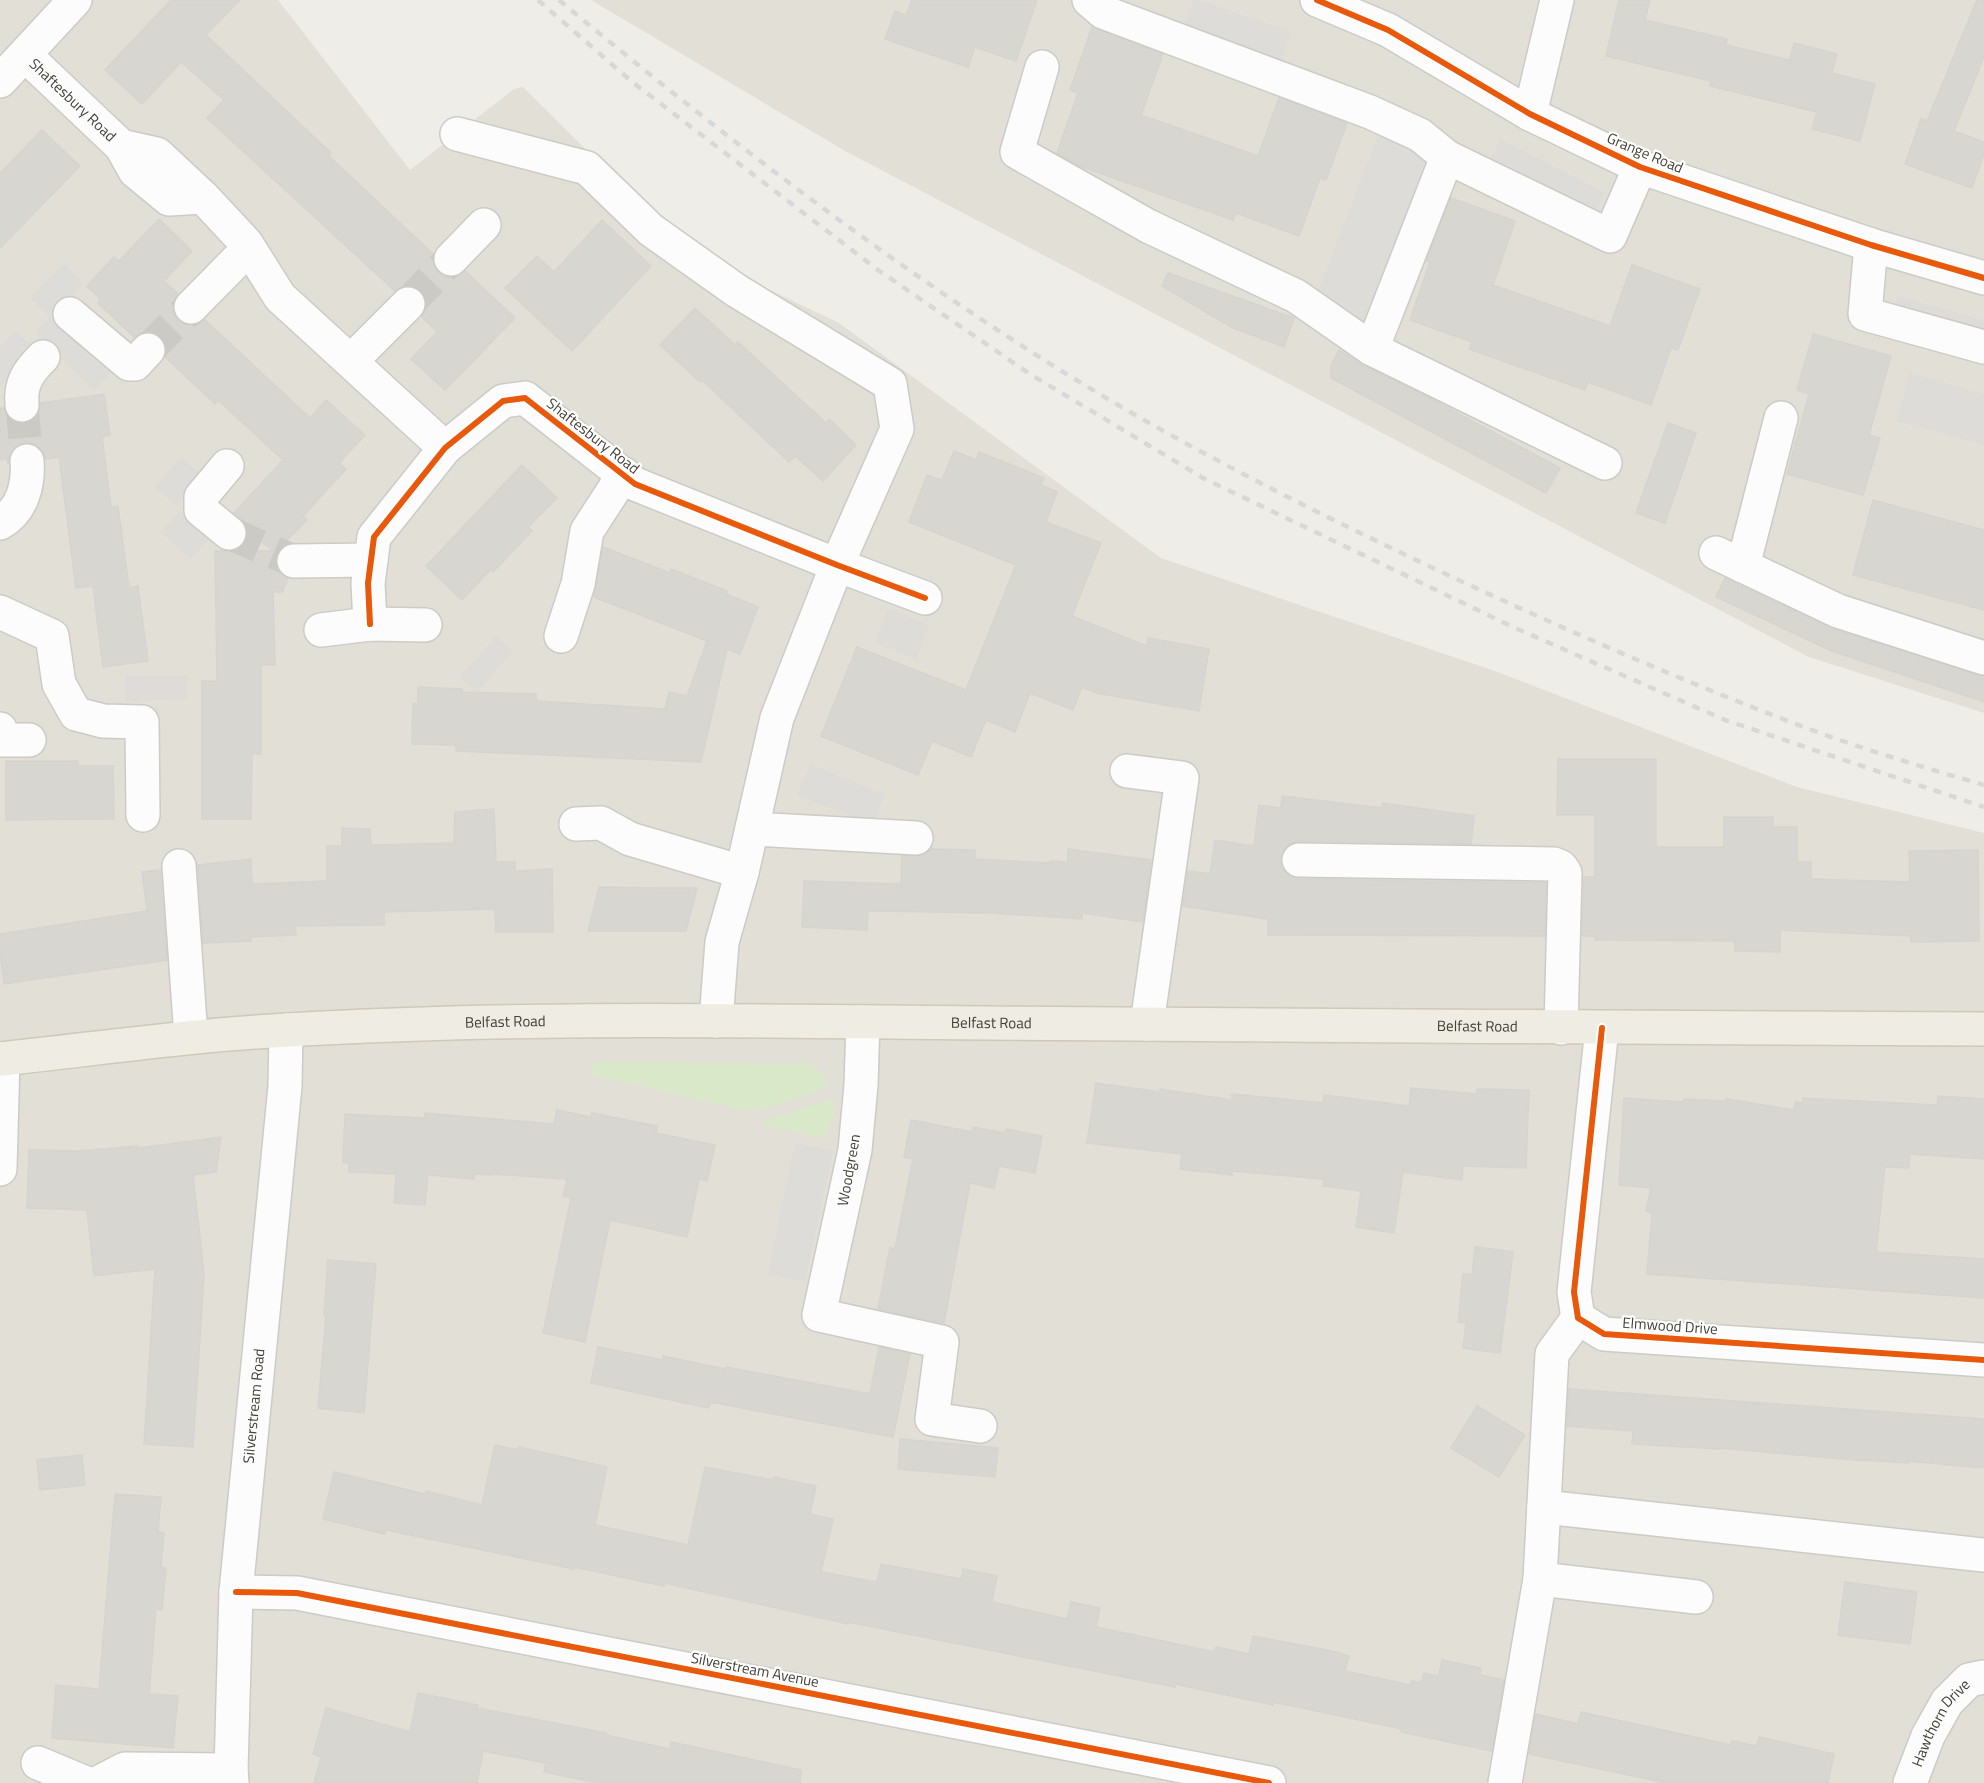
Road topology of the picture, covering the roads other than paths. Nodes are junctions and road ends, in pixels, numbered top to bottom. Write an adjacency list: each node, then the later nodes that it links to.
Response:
1 (1089, 0): 10 (street)
2 (1317, 0): 8 (street, Grange Road)
3 (1557, 0): 8 (street)
4 (59, 5): 5 (street, Shaftesbury Road)
5 (26, 56): 7 (street, Shaftesbury Road); 14 (street, Shaftesbury Road)
6 (1042, 67): 21 (street)
7 (0, 81)
8 (1530, 114): 11 (street, Grange Road)
9 (457, 134): 36 (street)
10 (1447, 157): 11 (street); 21 (street)
11 (1640, 167): 13 (street, Grange Road)
12 (484, 225): 15 (street)
13 (1871, 245): 16 (street, Grange Road); 20 (street)
14 (249, 248): 18 (street); 24 (street, Shaftesbury Road)
15 (452, 259)
16 (1984, 278)
17 (408, 304): 24 (street)
18 (191, 307)
19 (70, 314): 22 (street)
20 (1984, 347)
21 (1372, 349): 29 (street)
22 (148, 350)
23 (43, 357): 25 (street)
24 (351, 361): 27 (street, Shaftesbury Road)
25 (22, 405)
26 (1781, 418): 43 (street)
27 (445, 448): 31 (street, Shaftesbury Road); 34 (street, Shaftesbury Road)
28 (27, 461): 32 (street)
29 (1605, 463)
30 (228, 466): 33 (street)
31 (624, 474): 36 (street, Shaftesbury Road); 42 (street)
32 (0, 523)
33 (229, 533)
34 (371, 560): 35 (street); 39 (street, Shaftesbury Road)
35 (294, 561)
36 (837, 566): 37 (street, Shaftesbury Road); 47 (street)
37 (925, 598)
38 (0, 612): 45 (street)
39 (370, 624): 40 (street); 41 (street)
40 (425, 625)
41 (321, 630)
42 (561, 636)
43 (1984, 658)
44 (1127, 771): 54 (street)
45 (143, 815)
46 (576, 824): 51 (street)
47 (752, 829): 48 (street); 51 (street)
48 (916, 838)
49 (1299, 860): 55 (street)
50 (179, 866): 59 (street)
51 (742, 872): 52 (street)
52 (716, 1021): 53 (main road, Belfast Road); 58 (main road, Belfast Road)
53 (863, 1022): 54 (main road, Belfast Road); 64 (street, Woodgreen)
54 (1146, 1024): 55 (main road, Belfast Road)
55 (1561, 1028): 56 (main road, Belfast Road)
56 (1602, 1028): 57 (main road, Belfast Road); 62 (street)
57 (1984, 1029)
58 (286, 1030): 59 (main road, Belfast Road); 68 (street, Silverstream Road)
59 (191, 1037): 60 (main road, Belfast Road)
60 (1, 1059): 61 (street)
61 (0, 1169)
62 (1578, 1318): 63 (street, Elmwood Drive); 65 (street)
63 (1984, 1360)
64 (980, 1426)
65 (1544, 1507): 66 (street); 67 (street)
66 (1984, 1555)
67 (1540, 1579): 69 (street); 76 (street)
68 (237, 1592): 72 (street, Silverstream Road); 75 (street, Silverstream Avenue)
69 (1696, 1597)
70 (1984, 1677): 77 (street, Hawthorn Drive)
71 (38, 1763): 73 (street)
72 (232, 1777): 74 (street)
73 (86, 1783)
74 (98, 1783)
75 (1269, 1783)
76 (1505, 1783)
77 (1910, 1783)

